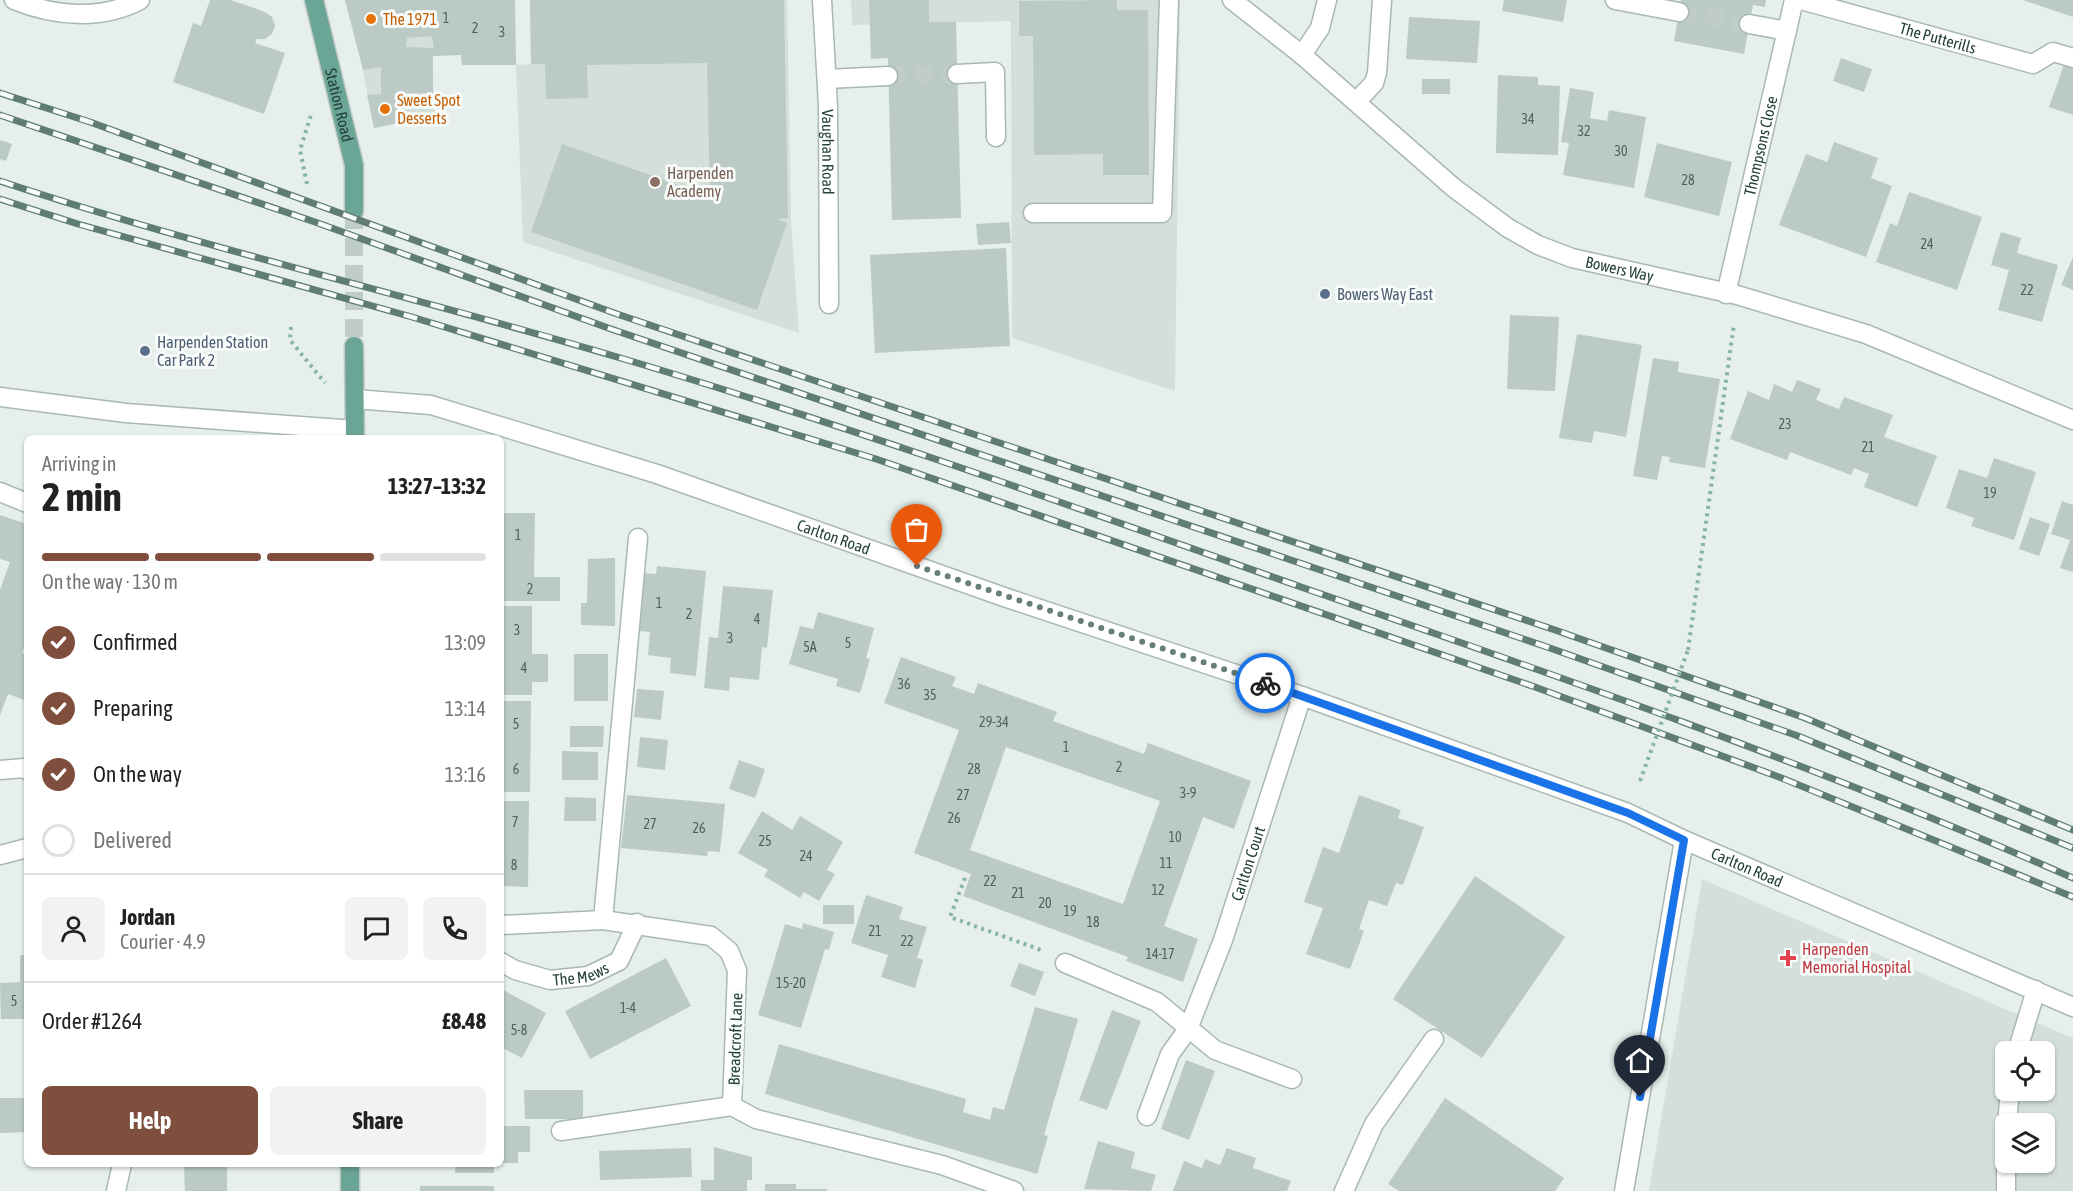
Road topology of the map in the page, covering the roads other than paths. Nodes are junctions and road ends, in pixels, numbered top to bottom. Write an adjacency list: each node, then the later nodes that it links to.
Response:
1 (14, 0): 2 (street)
2 (140, 0)
3 (314, 0): 22 (main road, Station Road)
4 (822, 0): 19 (street, Vaughan Road)
5 (1169, 0): 23 (street)
6 (1327, 0): 15 (street)
7 (1382, 0): 20 (street)
8 (1615, 0): 12 (street)
9 (1794, 0): 14 (street, Thompsons Close)
10 (1801, 0): 16 (street, The Putterills)
11 (1242, 3): 15 (street, Bowers Way)
12 (1679, 12)
13 (1749, 24): 14 (street)
14 (1787, 31): 24 (street, Thompsons Close)
15 (1302, 55): 20 (street, Bowers Way)
16 (2073, 58)
17 (957, 74): 21 (street)
18 (888, 76): 19 (street)
19 (827, 80): 25 (street, Vaughan Road)
20 (1356, 102): 24 (street, Bowers Way)
21 (996, 137)
22 (354, 211)
23 (1033, 213)
24 (1732, 295): 29 (street, Bowers Way)
25 (829, 304)
26 (354, 346): 28 (main road)
27 (0, 397): 30 (street)
28 (355, 399): 30 (main road); 34 (street, Carlton Road)
29 (2073, 420)
30 (355, 434)
31 (0, 492): 32 (street)
32 (24, 502)
33 (638, 538): 40 (street)
34 (1302, 696): 37 (street, Carlton Road); 47 (street, Carlton Court)
35 (24, 766): 36 (street)
36 (0, 770)
37 (1684, 840): 45 (street, Carlton Road); 61 (street)
38 (24, 849): 39 (street)
39 (0, 855)
40 (603, 920): 41 (street, Breadcroft Lane); 42 (street, Breadcroft Lane)
41 (637, 923): 44 (street, The Mews); 51 (street, Breadcroft Lane)
42 (504, 925)
43 (1065, 963): 47 (street)
44 (504, 964)
45 (2036, 990): 46 (street, Carlton Road); 49 (street)
46 (2073, 1007)
47 (1188, 1029): 50 (street); 52 (street, Carlton Court)
48 (1434, 1039): 60 (street)
49 (2020, 1041)
50 (1292, 1079)
51 (732, 1106): 53 (street); 59 (street, Breadcroft Lane)
52 (1147, 1116)
53 (561, 1131)
54 (121, 1167): 57 (street)
55 (350, 1167): 58 (main road)
56 (2006, 1173): 62 (street)
57 (116, 1191)
58 (350, 1191)
59 (1014, 1191)
60 (1344, 1191)
61 (1624, 1191)
62 (2006, 1191)

